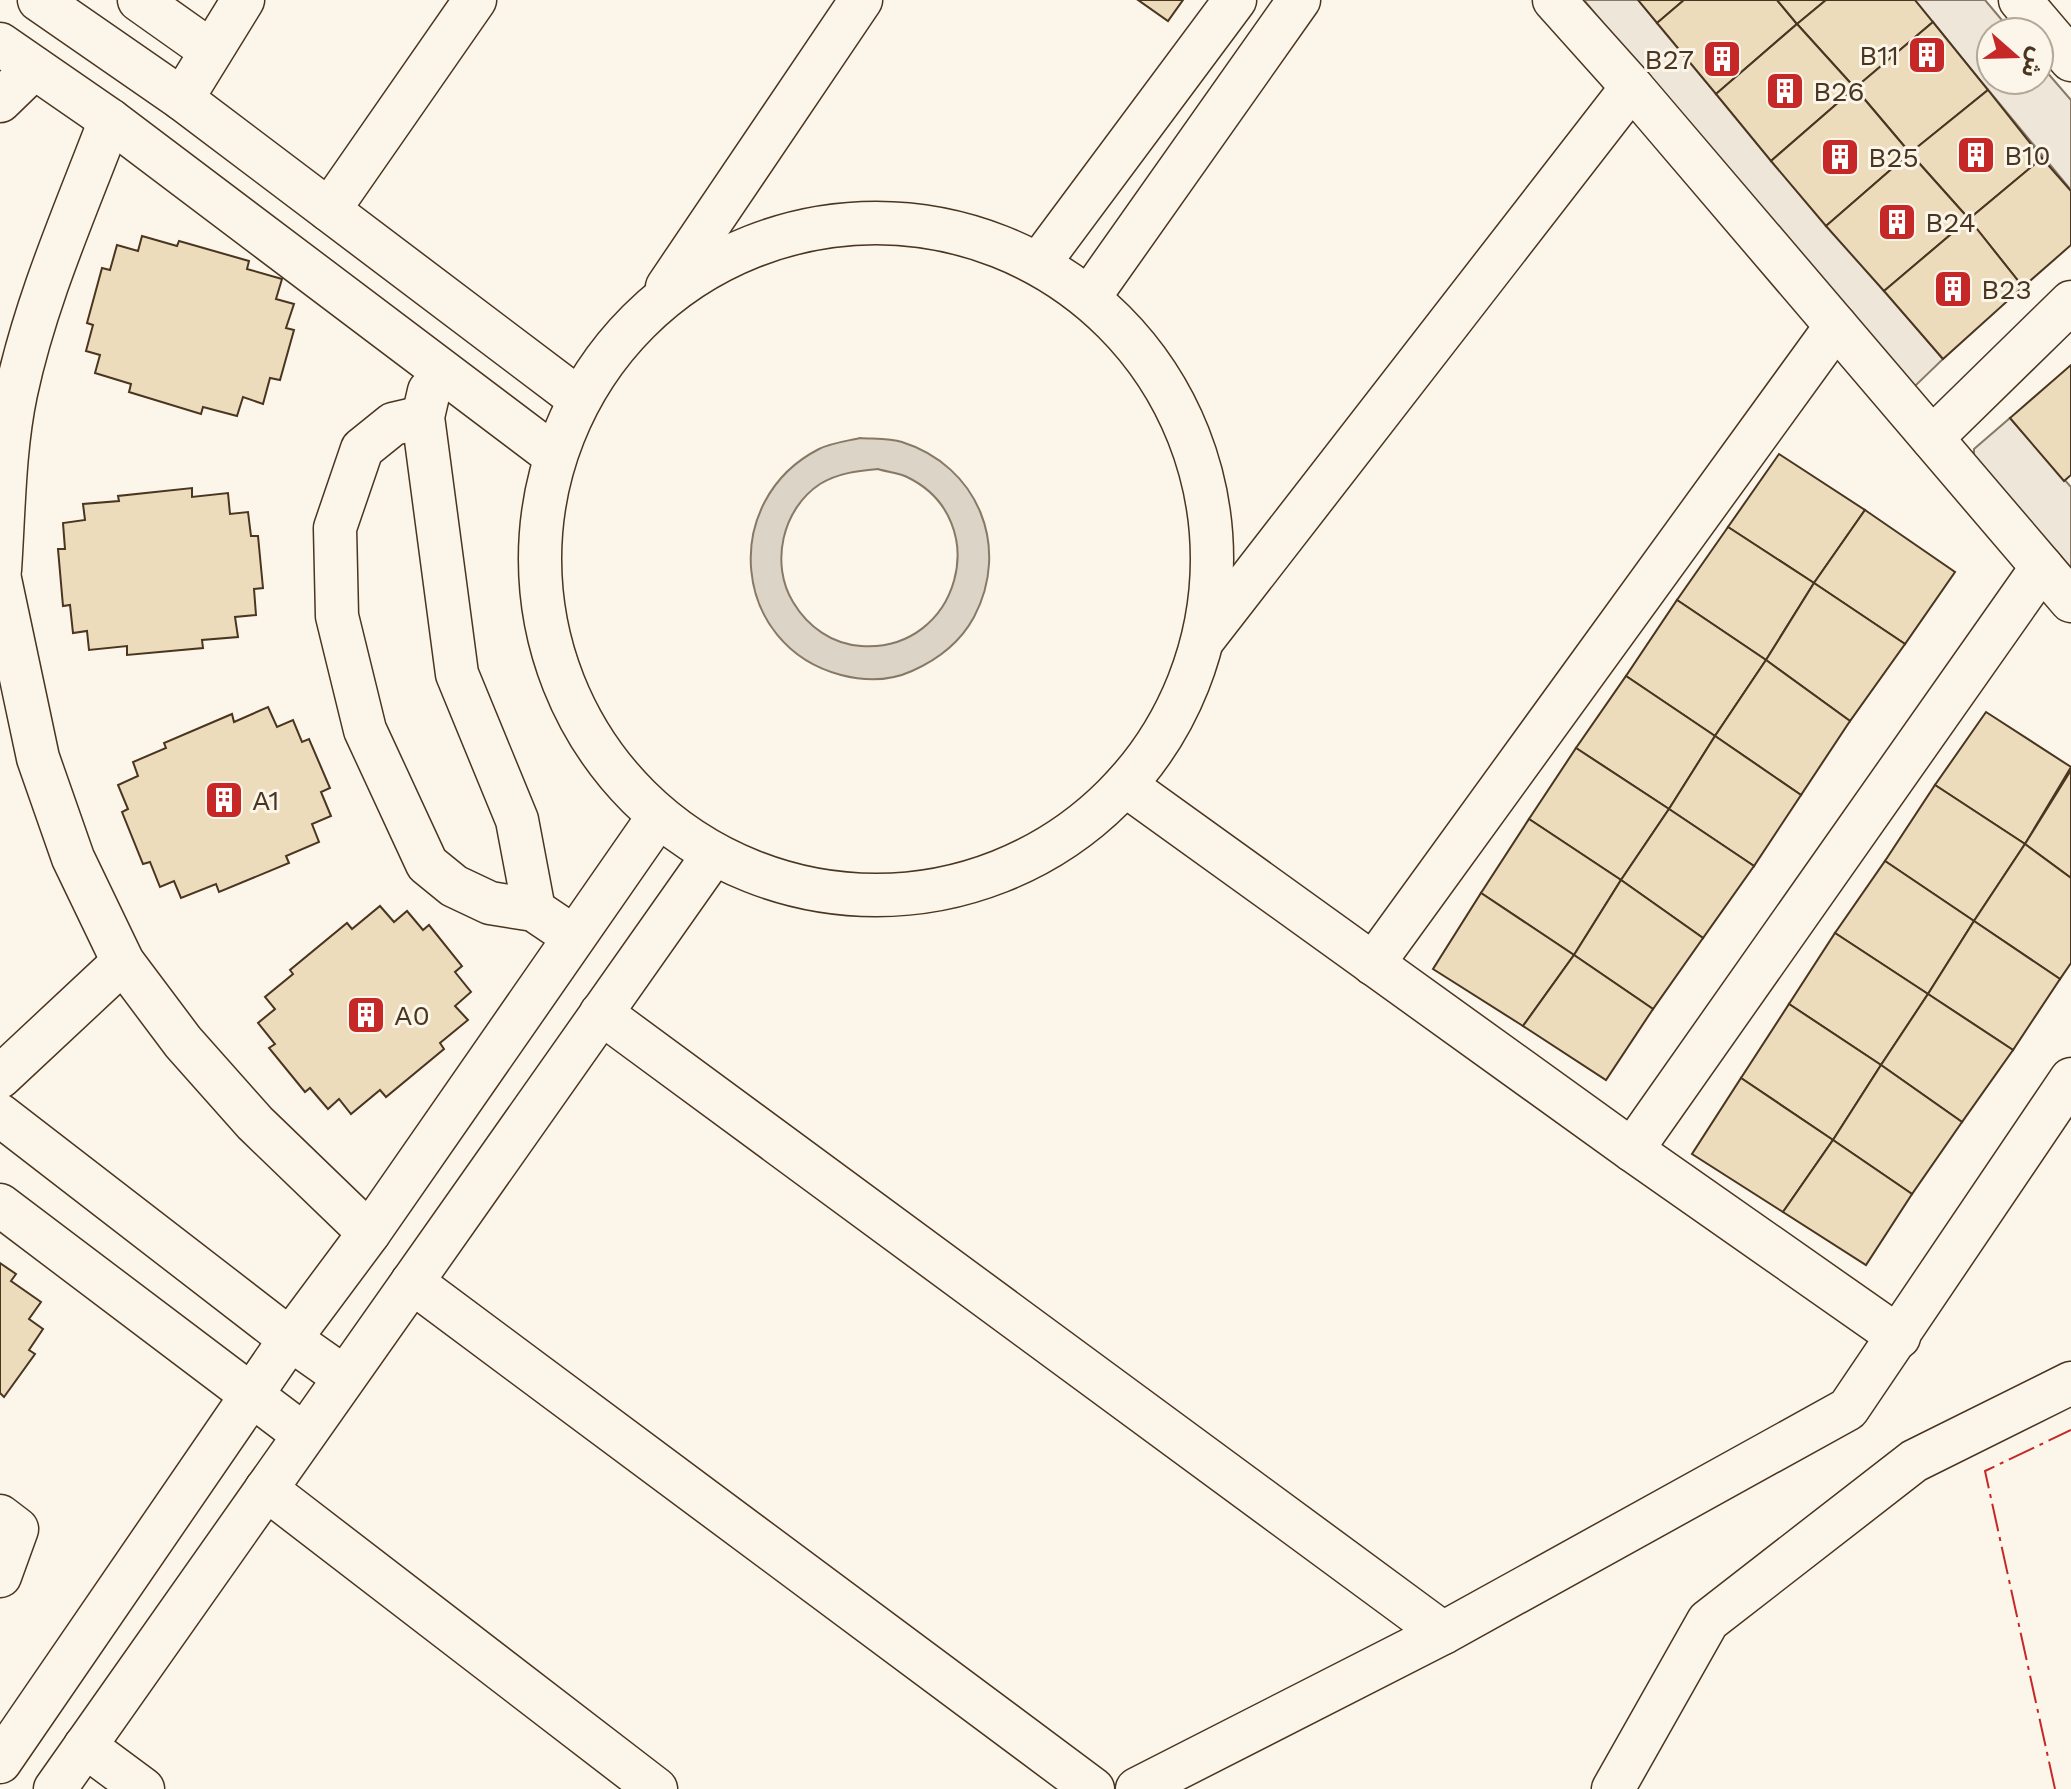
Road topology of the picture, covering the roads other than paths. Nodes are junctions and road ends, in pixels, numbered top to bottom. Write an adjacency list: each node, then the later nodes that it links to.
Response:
1 (39, 0): 15 (street)
2 (139, 0): 11 (street)
3 (243, 0): 11 (street)
4 (475, 0): 18 (street)
5 (861, 0): 22 (street)
6 (1235, 0): 19 (street)
7 (1299, 0): 20 (street)
8 (1554, 0): 14 (street)
9 (2020, 0): 12 (street)
10 (0, 44): 13 (street)
11 (211, 51): 15 (street)
12 (2071, 60)
13 (34, 68): 16 (street); 17 (street)
14 (1632, 87): 23 (street); 33 (street)
15 (182, 99): 18 (street)
16 (0, 101)
17 (110, 120): 24 (street); 30 (street)
18 (329, 210): 25 (street)
19 (1040, 262): 20 (street); 22 (street)
20 (1090, 296): 33 (street)
21 (2071, 302): 27 (street)
22 (652, 308): 25 (street)
23 (1836, 326): 27 (street); 40 (street)
24 (435, 366): 26 (street); 28 (street)
25 (579, 399): 28 (street)
26 (423, 417): 37 (street); 37 (street)
27 (1932, 438): 29 (street)
28 (555, 456): 35 (street)
29 (2042, 567): 32 (street); 45 (street)
30 (0, 570)
31 (0, 579): 39 (street)
32 (2071, 601)
33 (1203, 641): 34 (street)
34 (1125, 785): 36 (street); 40 (street)
35 (658, 817): 36 (street); 38 (street)
36 (713, 855): 41 (street)
37 (534, 910): 38 (street)
38 (574, 937): 47 (street)
39 (123, 962): 42 (street); 47 (street)
40 (1373, 964): 45 (street)
41 (601, 1013): 48 (street); 58 (street)
42 (0, 1077)
43 (2071, 1079): 49 (street)
44 (0, 1115): 50 (street)
45 (1632, 1150): 49 (street)
46 (0, 1205): 53 (street)
47 (369, 1233): 50 (street)
48 (412, 1282): 51 (street); 64 (street)
49 (1899, 1337): 58 (street)
50 (290, 1339): 51 (street); 53 (street)
51 (344, 1377): 54 (street)
52 (2071, 1383): 66 (street)
53 (251, 1396): 54 (street); 60 (street)
54 (303, 1434): 55 (street)
55 (266, 1489): 59 (street); 63 (street)
56 (0, 1516): 57 (street)
57 (0, 1576)
58 (1443, 1633): 65 (street)
59 (85, 1746): 61 (street); 62 (street)
60 (0, 1762)
61 (55, 1789)
62 (143, 1789)
63 (656, 1789)
64 (1093, 1789)
65 (1137, 1789)
66 (1613, 1789)

